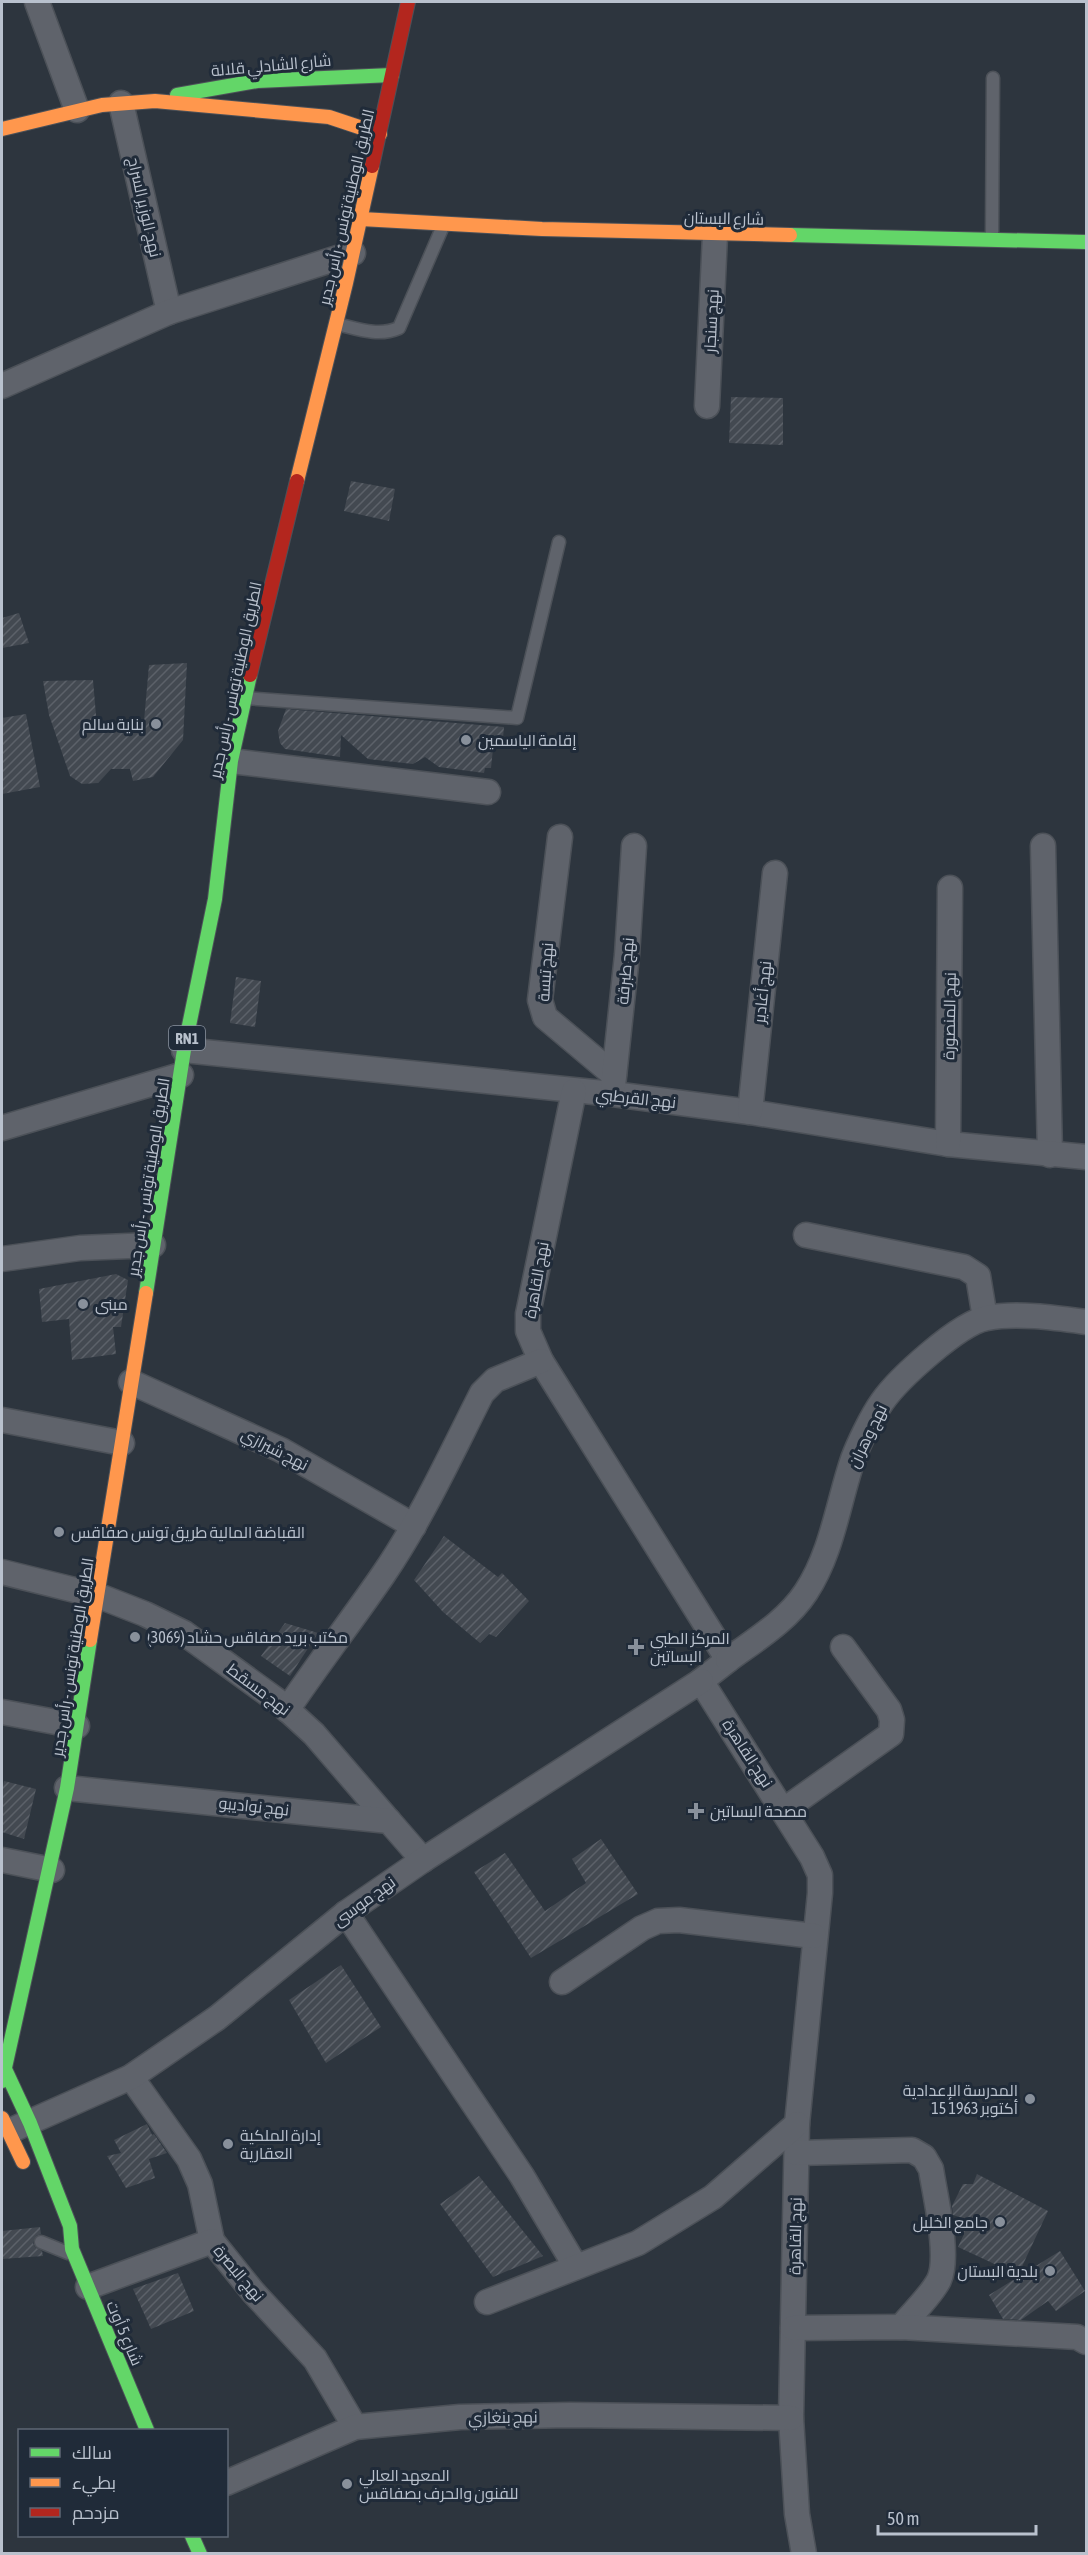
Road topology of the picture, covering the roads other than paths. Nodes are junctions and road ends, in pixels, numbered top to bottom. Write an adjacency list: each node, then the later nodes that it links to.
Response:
1 (37, 2): 7 (street)
2 (408, 2): 3 (main road, الطريق الوطنية تونس - رأس جدير / RN1)
3 (392, 75): 5 (main road, شارع الشادلي قلالة); 9 (main road, الطريق الوطنية تونس - رأس جدير / RN1)
4 (993, 78): 13 (lane)
5 (155, 101): 6 (main road, شارع الشادلي قلالة); 9 (main road, شارع الشادلي قلالة)
6 (121, 103): 7 (main road, شارع الشادلي قلالة); 16 (street, نهج الوزير السراج)
7 (76, 110): 8 (main road, شارع الشادلي قلالة)
8 (2, 129)
9 (380, 134): 10 (main road, الطريق الوطنية تونس - رأس جدير / RN1)
10 (361, 219): 11 (main road, شارع البستان); 15 (main road, الطريق الوطنية تونس - رأس جدير / RN1)
11 (443, 224): 12 (main road, شارع البستان); 17 (lane)
12 (715, 235): 13 (main road, شارع البستان); 19 (street, نهج سنجار)
13 (992, 238): 14 (main road, شارع البستان)
14 (1086, 242)
15 (353, 253): 16 (street); 17 (main road, الطريق الوطنية تونس - رأس جدير / RN1)
16 (169, 312): 18 (street)
17 (336, 324): 21 (main road, الطريق الوطنية تونس - رأس جدير / RN1)
18 (2, 386)
19 (707, 406)
20 (559, 542): 21 (lane)
21 (244, 698): 22 (main road, الطريق الوطنية تونس - رأس جدير / RN1)
22 (231, 760): 23 (street); 29 (main road, الطريق الوطنية تونس - رأس جدير / RN1)
23 (488, 792)
24 (560, 837): 31 (street, نهج تبسة)
25 (634, 846): 31 (street, نهج طبرقة)
26 (1043, 846): 36 (street)
27 (775, 873): 33 (street, نهج أغادير)
28 (950, 888): 35 (street, نهج المنصورة)
29 (184, 1050): 30 (main road, الطريق الوطنية تونس - رأس جدير / RN1); 32 (street, نهج القرطبي)
30 (181, 1075): 34 (street); 39 (main road, الطريق الوطنية تونس - رأس جدير / RN1)
31 (613, 1085): 32 (street, نهج القرطبي); 33 (street, نهج القرطبي)
32 (574, 1091): 43 (street, نهج القاهرة)
33 (750, 1112): 35 (street, نهج القرطبي)
34 (2, 1128)
35 (948, 1144): 36 (street, نهج القرطبي)
36 (1050, 1155): 37 (street, نهج القرطبي)
37 (1086, 1157)
38 (806, 1235): 41 (street)
39 (153, 1245): 40 (street); 44 (main road, الطريق الوطنية تونس - رأس جدير / RN1)
40 (2, 1259)
41 (985, 1318): 42 (street, نهج وهران); 51 (street, نهج وهران)
42 (1086, 1322)
43 (541, 1361): 47 (street); 51 (street, نهج القاهرة)
44 (131, 1382): 46 (main road, الطريق الوطنية تونس - رأس جدير / RN1); 47 (street, نهج شيرازي)
45 (2, 1420): 46 (street)
46 (122, 1443): 49 (main road, الطريق الوطنية تونس - رأس جدير / RN1)
47 (414, 1526): 53 (street)
48 (2, 1572): 49 (street, نهج مسقط)
49 (99, 1596): 53 (street, نهج مسقط); 55 (main road, الطريق الوطنية تونس - رأس جدير / RN1)
50 (843, 1647): 57 (street)
51 (728, 1660): 52 (street)
52 (701, 1681): 57 (street, نهج القاهرة); 60 (street, نهج موسى)
53 (287, 1710): 58 (street, نهج مسقط)
54 (2, 1712): 55 (street)
55 (76, 1726): 56 (main road, الطريق الوطنية تونس - رأس جدير / RN1)
56 (67, 1788): 58 (street, نهج نواديبو); 61 (main road, الطريق الوطنية تونس - رأس جدير / RN1)
57 (784, 1810): 63 (street, نهج القاهرة)
58 (389, 1821): 60 (street)
59 (2, 1860): 61 (street)
60 (423, 1860): 62 (street, نهج موسى)
61 (52, 1870): 65 (main road, الطريق الوطنية تونس - رأس جدير / RN1)
62 (346, 1913): 67 (street, نهج موسى); 76 (street)
63 (814, 1936): 64 (street); 68 (street, نهج القاهرة)
64 (562, 1982)
65 (7, 2029): 66 (main road, الطريق الوطنية تونس - رأس جدير / RN1)
66 (3, 2074): 69 (main road, شارع 5 أوت)
67 (130, 2077): 69 (street, نهج موسى); 73 (street, نهج البصرة)
68 (797, 2124): 70 (street, نهج القاهرة); 76 (street)
69 (11, 2127): 71 (main road, شارع 5 أوت); 75 (main road, شارع 5 أوت)
70 (797, 2153): 79 (street); 80 (street, نهج القاهرة)
71 (27, 2172)
72 (54, 2232): 75 (main road, شارع 5 أوت)
73 (212, 2241): 77 (street); 83 (street, نهج البصرة)
74 (42, 2242): 75 (lane)
75 (73, 2252): 77 (main road, شارع 5 أوت)
76 (576, 2267): 78 (street)
77 (88, 2287): 84 (main road, شارع 5 أوت)
78 (487, 2302)
79 (901, 2327): 80 (street); 81 (street)
80 (793, 2328): 82 (street, نهج القاهرة)
81 (1086, 2342)
82 (791, 2418): 83 (street, نهج بنغازي); 88 (street, نهج القاهرة)
83 (355, 2427): 85 (street, نهج بنغازي)
84 (147, 2429)
85 (228, 2482)
86 (193, 2537): 87 (main road)
87 (200, 2553)
88 (804, 2553)

